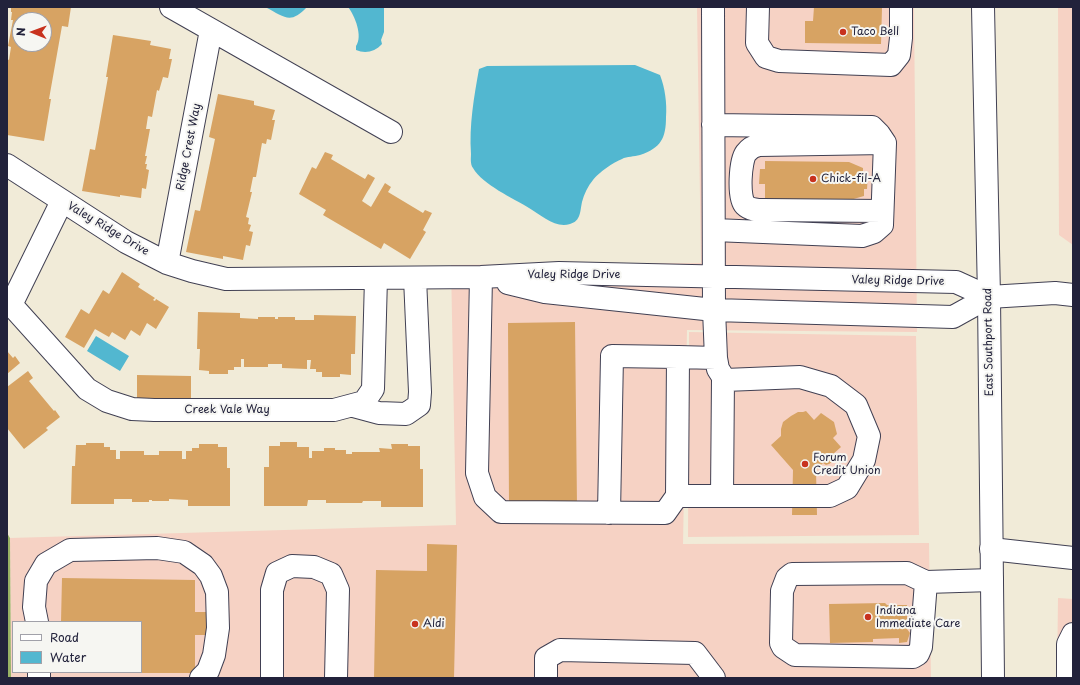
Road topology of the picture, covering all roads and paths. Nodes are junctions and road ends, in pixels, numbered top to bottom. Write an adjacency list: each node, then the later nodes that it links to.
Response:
1 (171, 7): 6 (street)
2 (713, 7): 7 (street)
3 (758, 7): 4 (street)
4 (901, 7)
5 (983, 7): 20 (street, East Southport Road)
6 (211, 30): 8 (street); 14 (street, Ridge Crest Way)
7 (713, 125): 9 (street); 13 (street)
8 (391, 132)
9 (885, 143): 12 (street); 12 (street)
10 (7, 166): 11 (street, Valey Ridge Drive)
11 (62, 201): 14 (street, Valey Ridge Drive); 21 (street)
12 (882, 211): 13 (street)
13 (714, 230): 16 (street)
14 (167, 263): 17 (street, Valey Ridge Drive)
15 (481, 277): 16 (street, Valey Ridge Drive); 18 (street, Valey Ridge Drive); 22 (street, Valey Ridge Drive); 28 (street)
16 (714, 277): 20 (street, Valey Ridge Drive); 22 (street)
17 (376, 278): 18 (street, Valey Ridge Drive); 25 (street, Creek Vale Way)
18 (415, 278): 25 (street)
19 (1073, 295): 20 (street)
20 (989, 297): 22 (street, Valey Ridge Drive); 29 (street, East Southport Road)
21 (9, 303): 25 (street, Creek Vale Way)
22 (714, 310): 24 (street)
23 (678, 357): 24 (street); 26 (street); 28 (street)
24 (720, 368): 27 (street); 27 (street)
25 (353, 406)
26 (676, 496): 27 (street); 28 (street)
27 (722, 496)
28 (609, 513)
29 (991, 549): 30 (street); 31 (street, East Southport Road)
30 (1073, 558)
31 (992, 580): 32 (street); 40 (street, East Southport Road)
32 (926, 582): 32 (street)
33 (36, 621): 35 (street)
34 (1073, 634): 41 (street)
35 (201, 678)
36 (272, 678): 37 (street)
37 (336, 678)
38 (546, 678): 39 (street)
39 (714, 678)
40 (993, 678)
41 (1068, 678)

